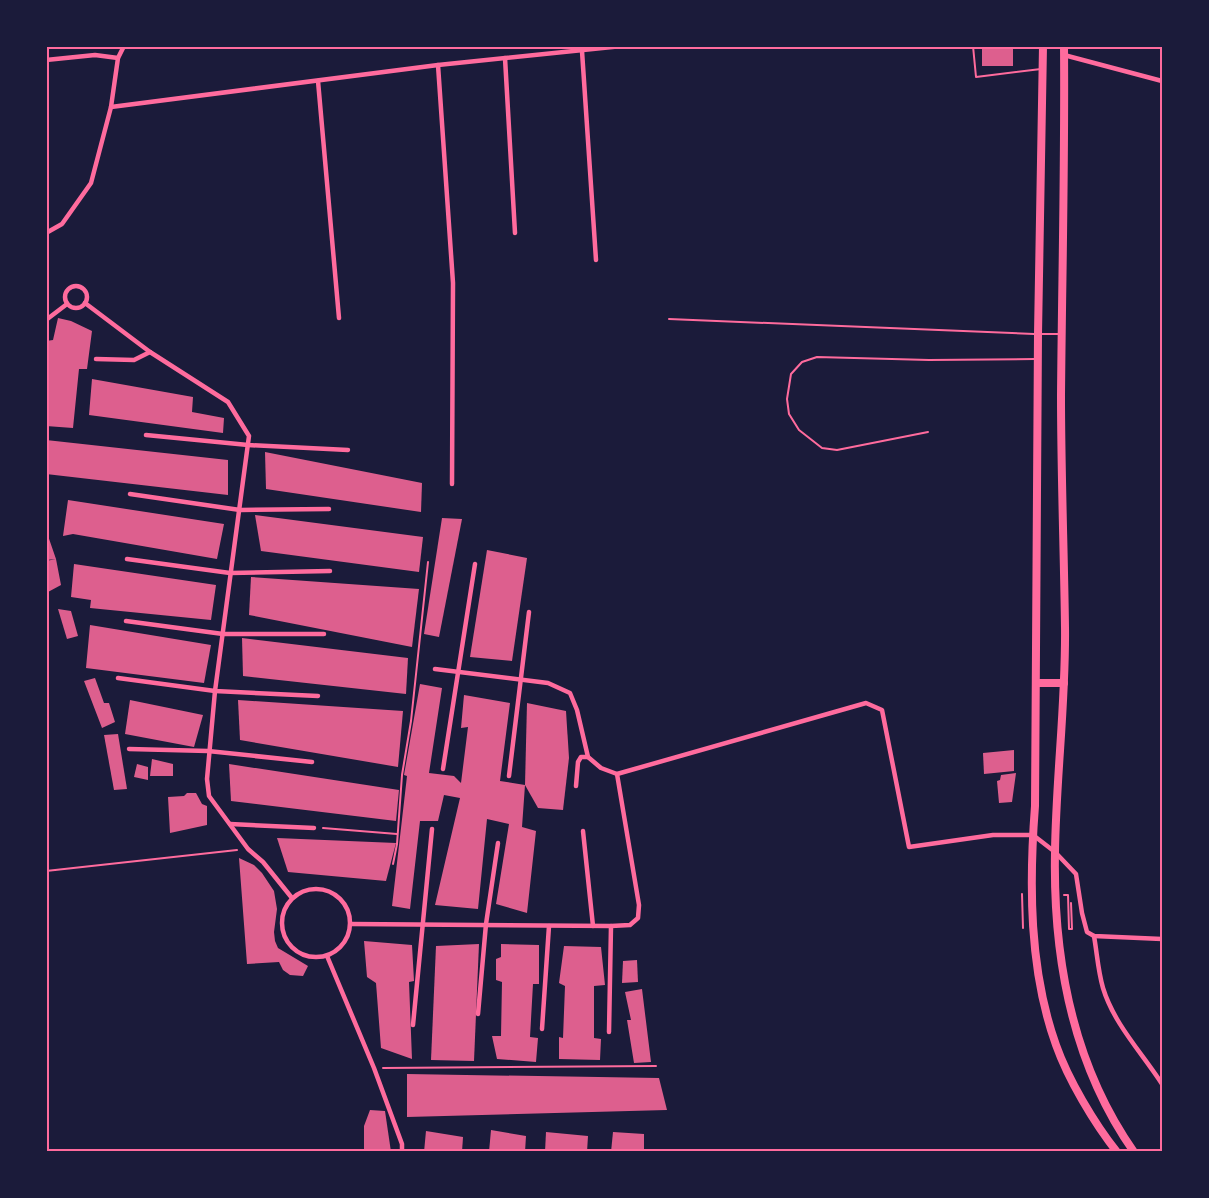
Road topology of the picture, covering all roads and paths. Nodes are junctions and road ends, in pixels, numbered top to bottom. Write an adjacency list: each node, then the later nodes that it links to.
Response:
1 (124, 46): 7 (street)
2 (622, 46): 5 (street)
3 (973, 46): 11 (lane)
4 (1043, 46): 11 (main road)
5 (582, 51): 8 (street); 17 (street)
6 (1064, 51): 13 (street); 24 (main road)
7 (118, 58): 9 (street); 14 (street)
8 (505, 58): 10 (street); 16 (street)
9 (46, 60)
10 (438, 65): 12 (street); 32 (street)
11 (1044, 69): 23 (main road)
12 (318, 81): 14 (street); 20 (street)
13 (1162, 81)
14 (111, 107): 15 (street)
15 (46, 233)
16 (515, 233)
17 (596, 260)
18 (85, 303): 19 (street); 19 (street); 25 (street)
19 (67, 304): 22 (street)
20 (339, 318)
21 (669, 319): 23 (lane)
22 (46, 320)
23 (1038, 334): 24 (lane); 27 (main road)
24 (1062, 334): 50 (main road)
25 (150, 352): 26 (street); 30 (street)
26 (96, 359)
27 (1038, 359): 28 (lane); 49 (main road)
28 (928, 432)
29 (146, 435): 30 (street)
30 (248, 445): 31 (street); 35 (street)
31 (348, 450)
32 (452, 484)
33 (130, 494): 35 (street)
34 (329, 509): 35 (street)
35 (240, 510): 40 (street)
36 (127, 559): 40 (street)
37 (428, 562): 65 (path)
38 (475, 564): 46 (street)
39 (330, 571): 40 (street)
40 (230, 573): 43 (street)
41 (529, 612): 48 (street)
42 (126, 621): 43 (street)
43 (223, 634): 44 (street); 51 (street)
44 (324, 634)
45 (435, 669): 46 (street)
46 (457, 673): 48 (street); 57 (street)
47 (118, 678): 51 (street)
48 (520, 680): 55 (street); 59 (street)
49 (1036, 683): 50 (main road); 66 (main road)
50 (1064, 683): 69 (main road)
51 (215, 691): 52 (street); 54 (street)
52 (318, 696)
53 (129, 749): 54 (street)
54 (208, 750): 56 (street); 61 (street)
55 (588, 758): 58 (street); 60 (street)
56 (312, 762)
57 (443, 769)
58 (617, 774): 66 (street); 79 (street)
59 (509, 777)
60 (576, 786)
61 (229, 824): 62 (street); 68 (street)
62 (314, 828): 65 (path)
63 (432, 829): 74 (street)
64 (583, 831): 78 (street)
65 (397, 834): 70 (path)
66 (1033, 835): 69 (street); 91 (main road)
67 (498, 843): 76 (street)
68 (249, 849): 71 (path); 73 (street)
69 (1055, 852): 80 (street); 92 (main road)
70 (393, 864)
71 (46, 872)
72 (1069, 894): 72 (path)
73 (292, 898): 75 (street); 82 (street)
74 (423, 923): 75 (street); 76 (street); 84 (street)
75 (351, 924): 82 (street)
76 (486, 924): 77 (street); 83 (street)
77 (549, 926): 78 (street); 85 (street)
78 (593, 926): 79 (street)
79 (611, 926): 86 (street)
80 (1094, 936): 81 (street); 89 (street)
81 (1162, 939)
82 (327, 956): 88 (street)
83 (478, 1014)
84 (413, 1025)
85 (542, 1029)
86 (609, 1032)
87 (656, 1066): 88 (path)
88 (374, 1068): 90 (street)
89 (1162, 1084)
90 (402, 1152)
91 (1117, 1152)
92 (1134, 1152)

